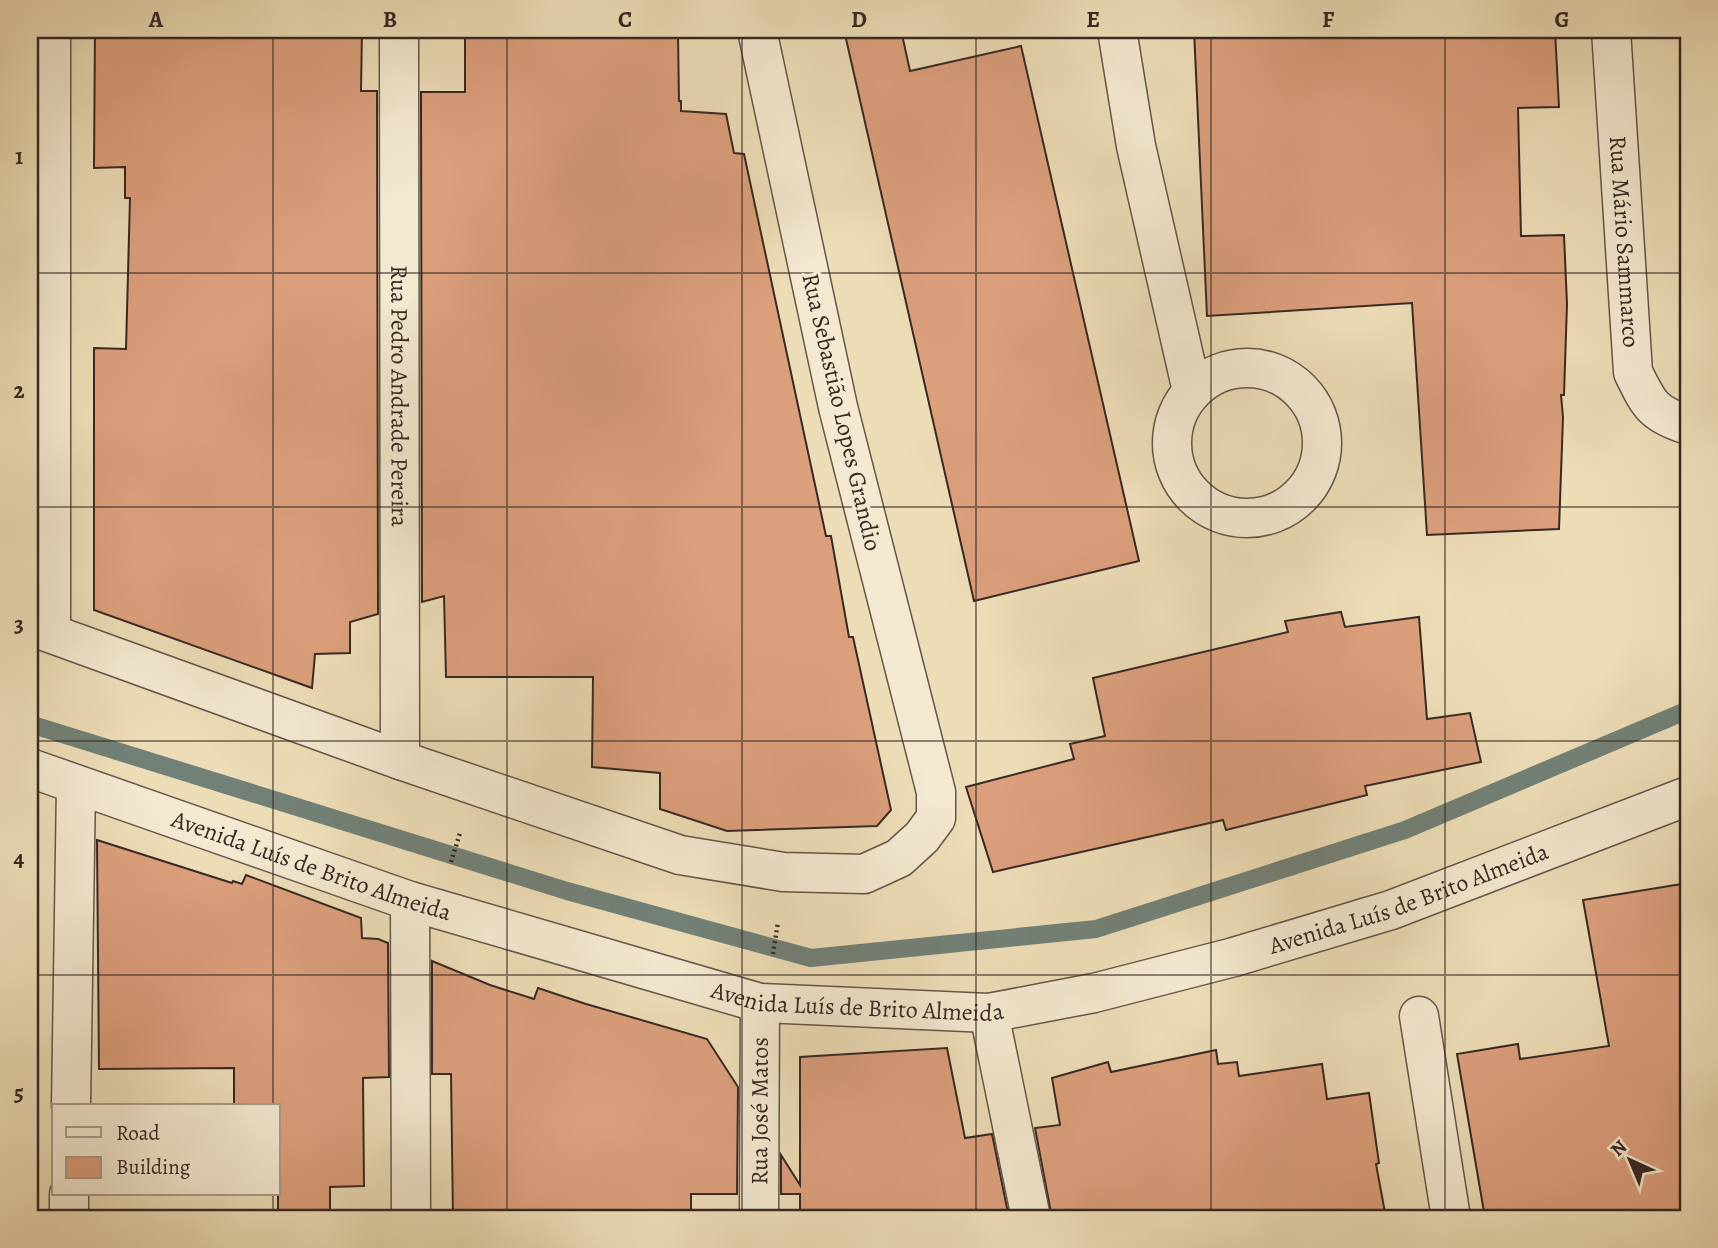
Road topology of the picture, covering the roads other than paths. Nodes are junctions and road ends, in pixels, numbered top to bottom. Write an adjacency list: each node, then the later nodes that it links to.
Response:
1 (51, 30): 8 (street)
2 (399, 30): 9 (street, Rua Pedro Andrade Pereira)
3 (757, 30): 9 (street, Rua Sebastião Lopes Grandio)
4 (1117, 30): 6 (street)
5 (1611, 30): 7 (street, Rua Mário Sammarco)
6 (1192, 391)
7 (1688, 425)
8 (40, 630): 9 (street)
9 (400, 760)
10 (30, 768): 11 (street, Avenida Luís de Brito Almeida)
11 (76, 785): 13 (street, Avenida Luís de Brito Almeida); 17 (street)
12 (1688, 796): 15 (street, Avenida Luís de Brito Almeida)
13 (410, 901): 14 (street, Avenida Luís de Brito Almeida); 20 (street)
14 (760, 1003): 15 (street, Avenida Luís de Brito Almeida); 21 (street, Rua José Matos)
15 (989, 1013): 22 (street)
16 (1419, 1016): 23 (street)
17 (71, 1104)
18 (69, 1196): 19 (street)
19 (69, 1218)
20 (411, 1218)
21 (759, 1218)
22 (1031, 1218)
23 (1451, 1218)

